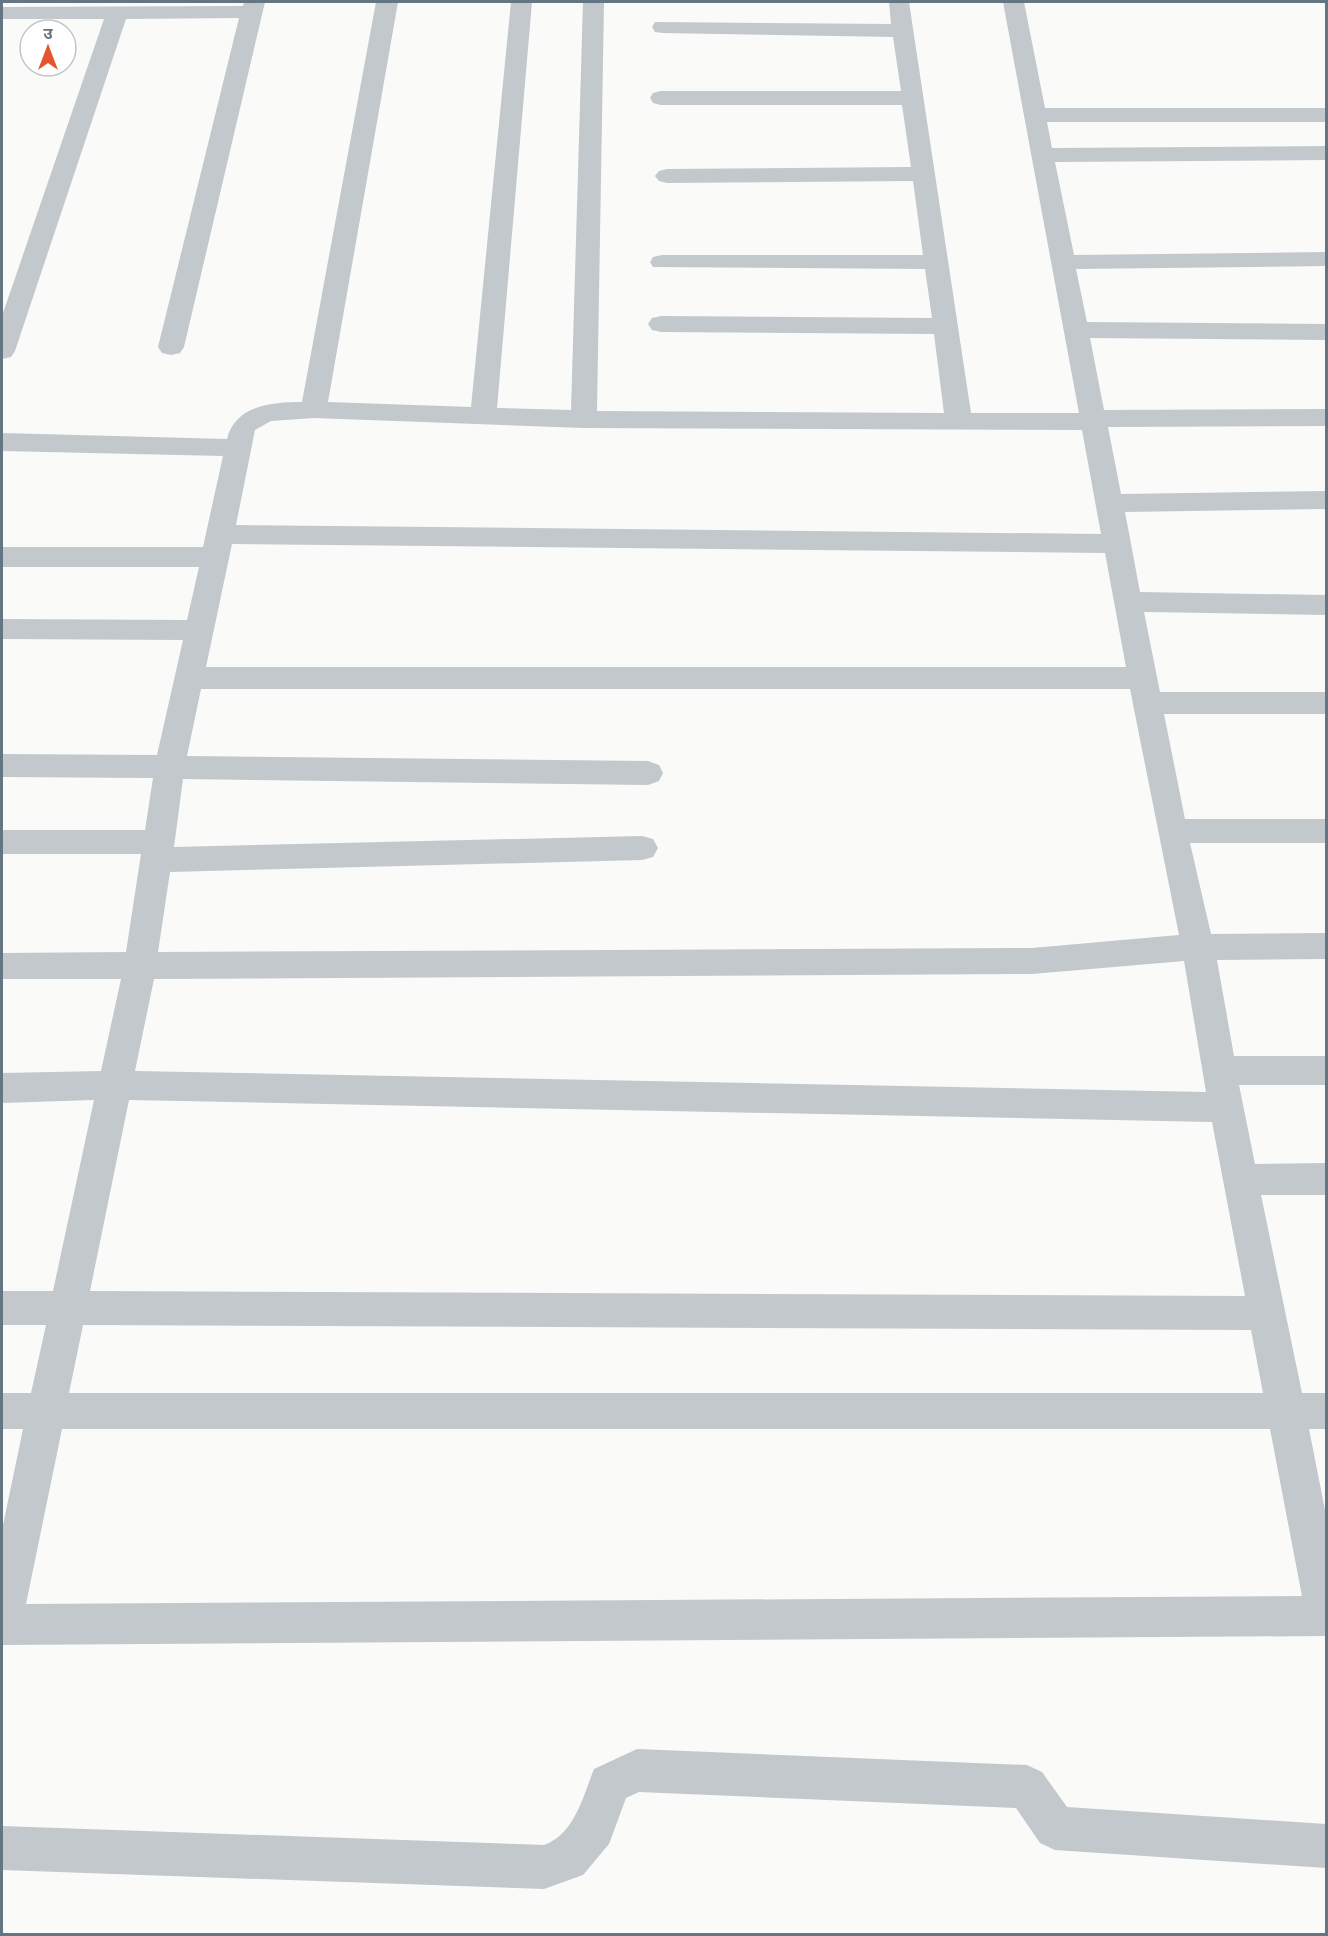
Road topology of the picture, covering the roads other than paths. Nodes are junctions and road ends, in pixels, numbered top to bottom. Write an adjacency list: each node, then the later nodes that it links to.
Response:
1 (387, 2): 29 (street)
2 (522, 2): 30 (street)
3 (593, 2): 32 (street)
4 (899, 2): 10 (street)
5 (1013, 2): 13 (street)
6 (252, 7): 8 (street); 27 (street)
7 (2, 13): 8 (street)
8 (117, 13): 28 (street)
9 (663, 27): 10 (street)
10 (903, 31): 12 (street)
11 (661, 98): 12 (street)
12 (913, 98): 17 (street)
13 (1037, 115): 14 (street); 16 (street)
14 (1326, 115)
15 (1326, 153): 16 (street)
16 (1045, 154): 22 (street)
17 (924, 174): 18 (street); 21 (street)
18 (667, 176)
19 (1326, 259): 22 (street)
20 (662, 262): 21 (street)
21 (936, 262): 24 (street)
22 (1065, 262): 25 (street)
23 (661, 324): 24 (street)
24 (945, 326): 34 (street)
25 (1077, 330): 26 (street); 33 (street)
26 (1326, 333)
27 (171, 347)
28 (2, 351)
29 (314, 410): 30 (street); 36 (street)
30 (483, 417): 32 (street)
31 (1326, 417): 33 (street)
32 (584, 419): 34 (street)
33 (1095, 421): 34 (street); 38 (street)
34 (959, 423)
35 (2, 442): 36 (street)
36 (239, 448): 40 (street)
37 (1326, 500): 38 (street)
38 (1110, 503): 39 (street)
39 (1118, 544): 40 (street); 42 (street)
40 (218, 546): 41 (street); 45 (street)
41 (2, 557)
42 (1129, 602): 43 (street); 47 (street)
43 (1326, 605)
44 (2, 629): 45 (street)
45 (200, 630): 46 (street)
46 (190, 678): 47 (street); 50 (street)
47 (1145, 690): 48 (street); 52 (street)
48 (1326, 703)
49 (2, 765): 50 (street)
50 (170, 766): 51 (street); 56 (street)
51 (648, 773)
52 (1172, 831): 53 (street); 57 (street)
53 (1326, 831)
54 (2, 842): 56 (street)
55 (642, 848): 56 (street)
56 (157, 851): 59 (street)
57 (1198, 946): 58 (street); 59 (street); 62 (street)
58 (1326, 946)
59 (140, 965): 60 (street); 63 (street)
60 (2, 966)
61 (1326, 1070): 62 (street)
62 (1219, 1071): 65 (street)
63 (116, 1085): 64 (street); 65 (street); 69 (street)
64 (2, 1088)
65 (1227, 1107): 67 (street)
66 (1326, 1179): 67 (street)
67 (1241, 1180): 70 (street)
68 (2, 1308): 69 (street)
69 (67, 1309): 70 (street); 74 (street)
70 (1268, 1313): 73 (street)
71 (1326, 1410): 73 (street)
72 (2, 1411): 74 (street)
73 (1286, 1411): 74 (street); 75 (street)
74 (46, 1412): 76 (street)
75 (1326, 1614): 76 (street)
76 (2, 1624)
77 (1326, 1846): 78 (street)
78 (2, 1848)

